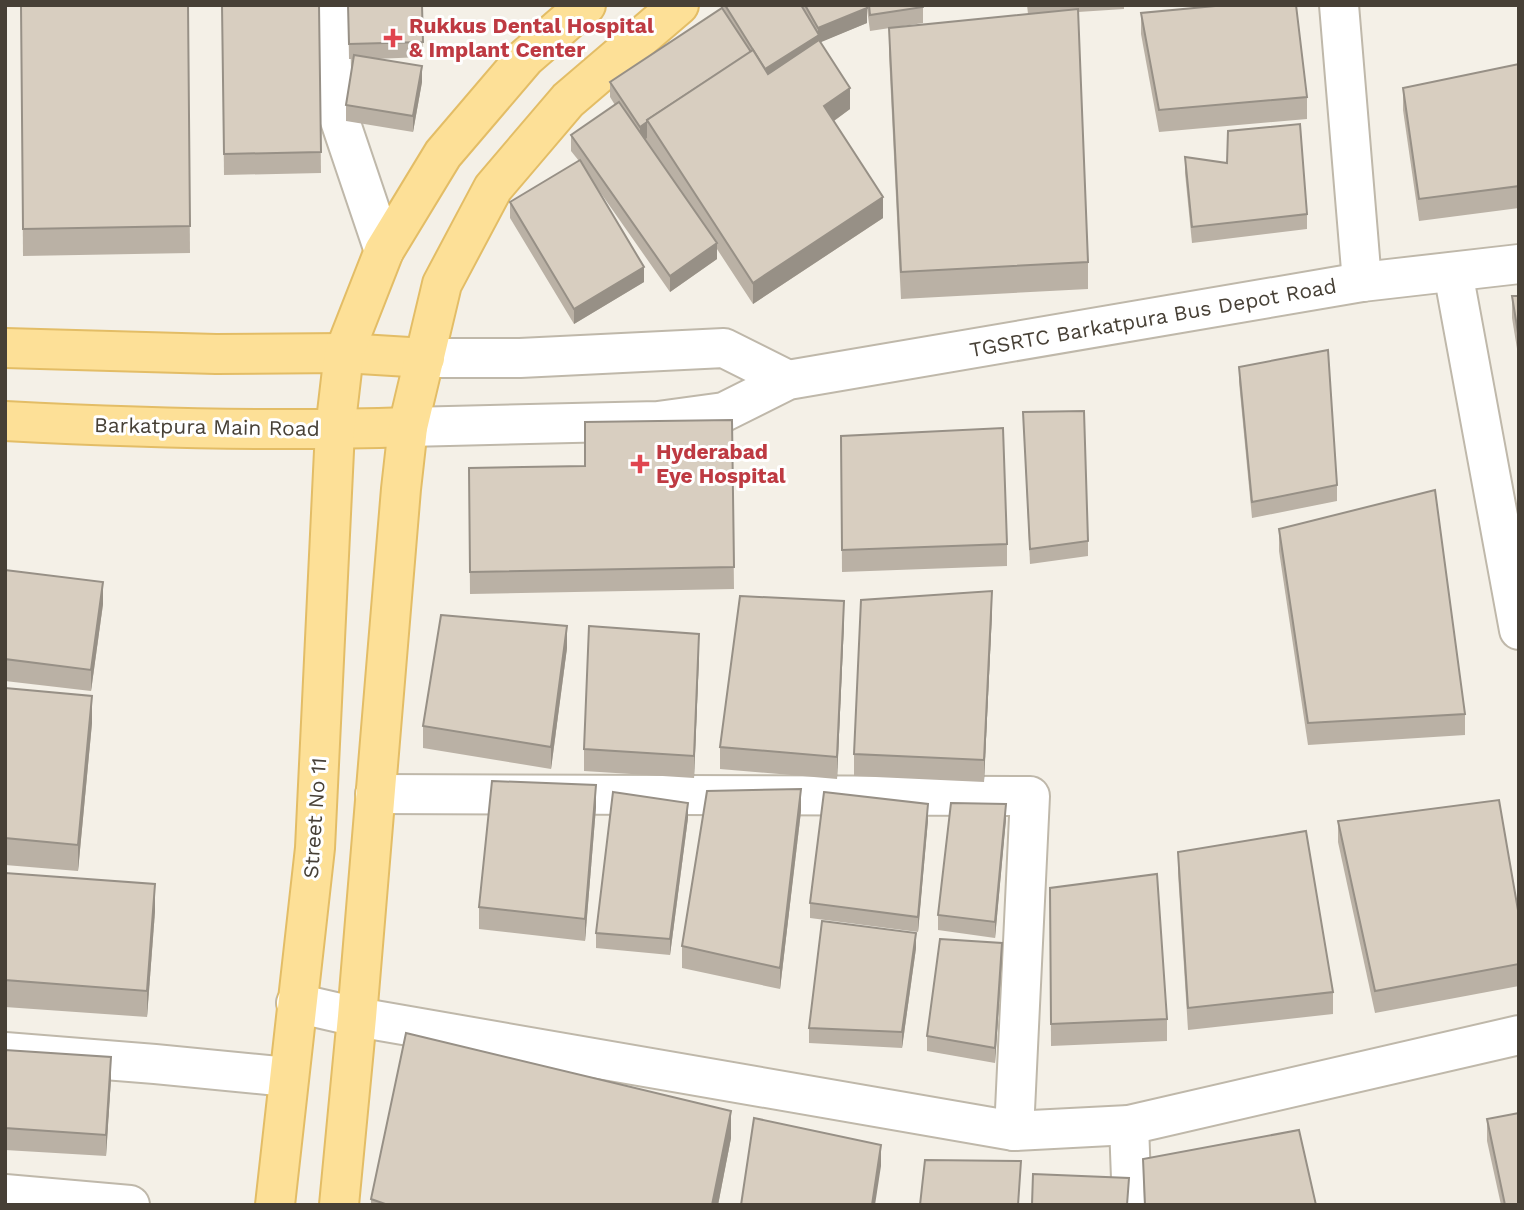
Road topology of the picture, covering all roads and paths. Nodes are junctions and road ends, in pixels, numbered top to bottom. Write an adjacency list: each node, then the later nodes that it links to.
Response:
1 (330, 5): 5 (street)
2 (586, 5): 5 (main road, Street No 11)
3 (679, 5): 11 (main road)
4 (1339, 5): 8 (street)
5 (384, 251): 10 (main road, Street No 11)
6 (1519, 264): 7 (street, TGSRTC Barkatpura Bus Depot Road)
7 (1453, 272): 8 (street, TGSRTC Barkatpura Bus Depot Road); 16 (street)
8 (1362, 282): 12 (street, TGSRTC Barkatpura Bus Depot Road)
9 (5, 348): 10 (main road)
10 (344, 353): 11 (main road); 15 (main road, Street No 11)
11 (425, 358): 12 (street); 14 (main road)
12 (788, 380): 14 (street, TGSRTC Barkatpura Bus Depot Road)
13 (5, 421): 15 (main road, Barkatpura Main Road)
14 (408, 427): 15 (main road, Barkatpura Main Road); 17 (main road)
15 (335, 430): 18 (main road, Street No 11)
16 (1519, 631)
17 (375, 794): 19 (main road); 24 (street)
18 (296, 1003): 19 (street); 22 (main road, Street No 11)
19 (357, 1017): 24 (street); 28 (main road)
20 (1519, 1035): 23 (street)
21 (5, 1052): 22 (street)
22 (288, 1077): 27 (main road, Street No 11)
23 (1129, 1125): 24 (street); 29 (street)
24 (1014, 1131)
25 (5, 1194): 26 (street)
26 (130, 1205)
27 (275, 1205)
28 (339, 1205)
29 (1132, 1205)

